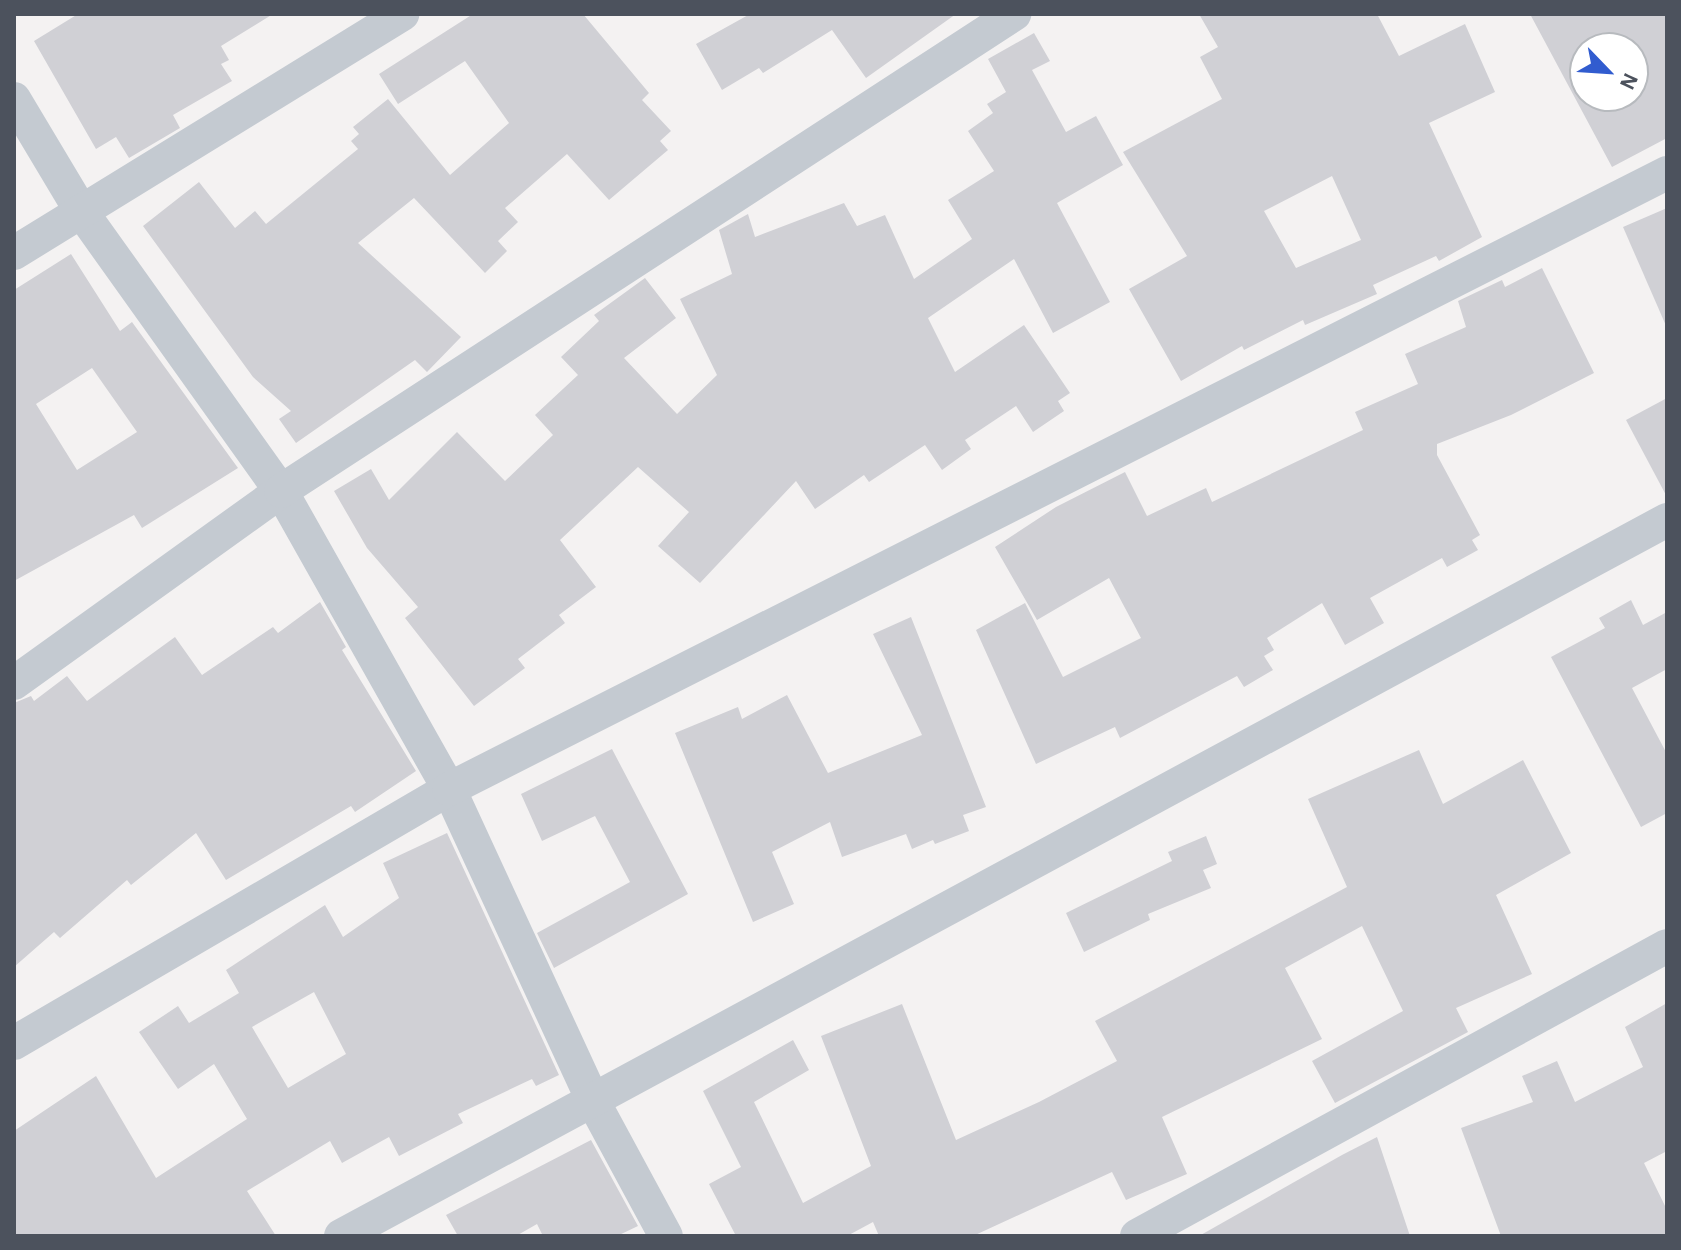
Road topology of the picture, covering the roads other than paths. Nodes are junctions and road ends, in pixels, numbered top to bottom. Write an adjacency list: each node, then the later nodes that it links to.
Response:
1 (402, 14): 5 (street)
2 (1014, 14): 7 (street)
3 (14, 99): 5 (street)
4 (1667, 173): 10 (street)
5 (81, 211): 6 (street); 7 (street)
6 (14, 253)
7 (281, 491): 9 (street); 10 (street)
8 (1667, 520): 13 (street)
9 (14, 683)
10 (449, 789): 12 (street); 13 (street)
11 (1667, 946): 16 (street)
12 (14, 1043)
13 (594, 1103): 14 (street); 15 (street)
14 (341, 1236)
15 (666, 1236)
16 (1137, 1236)

